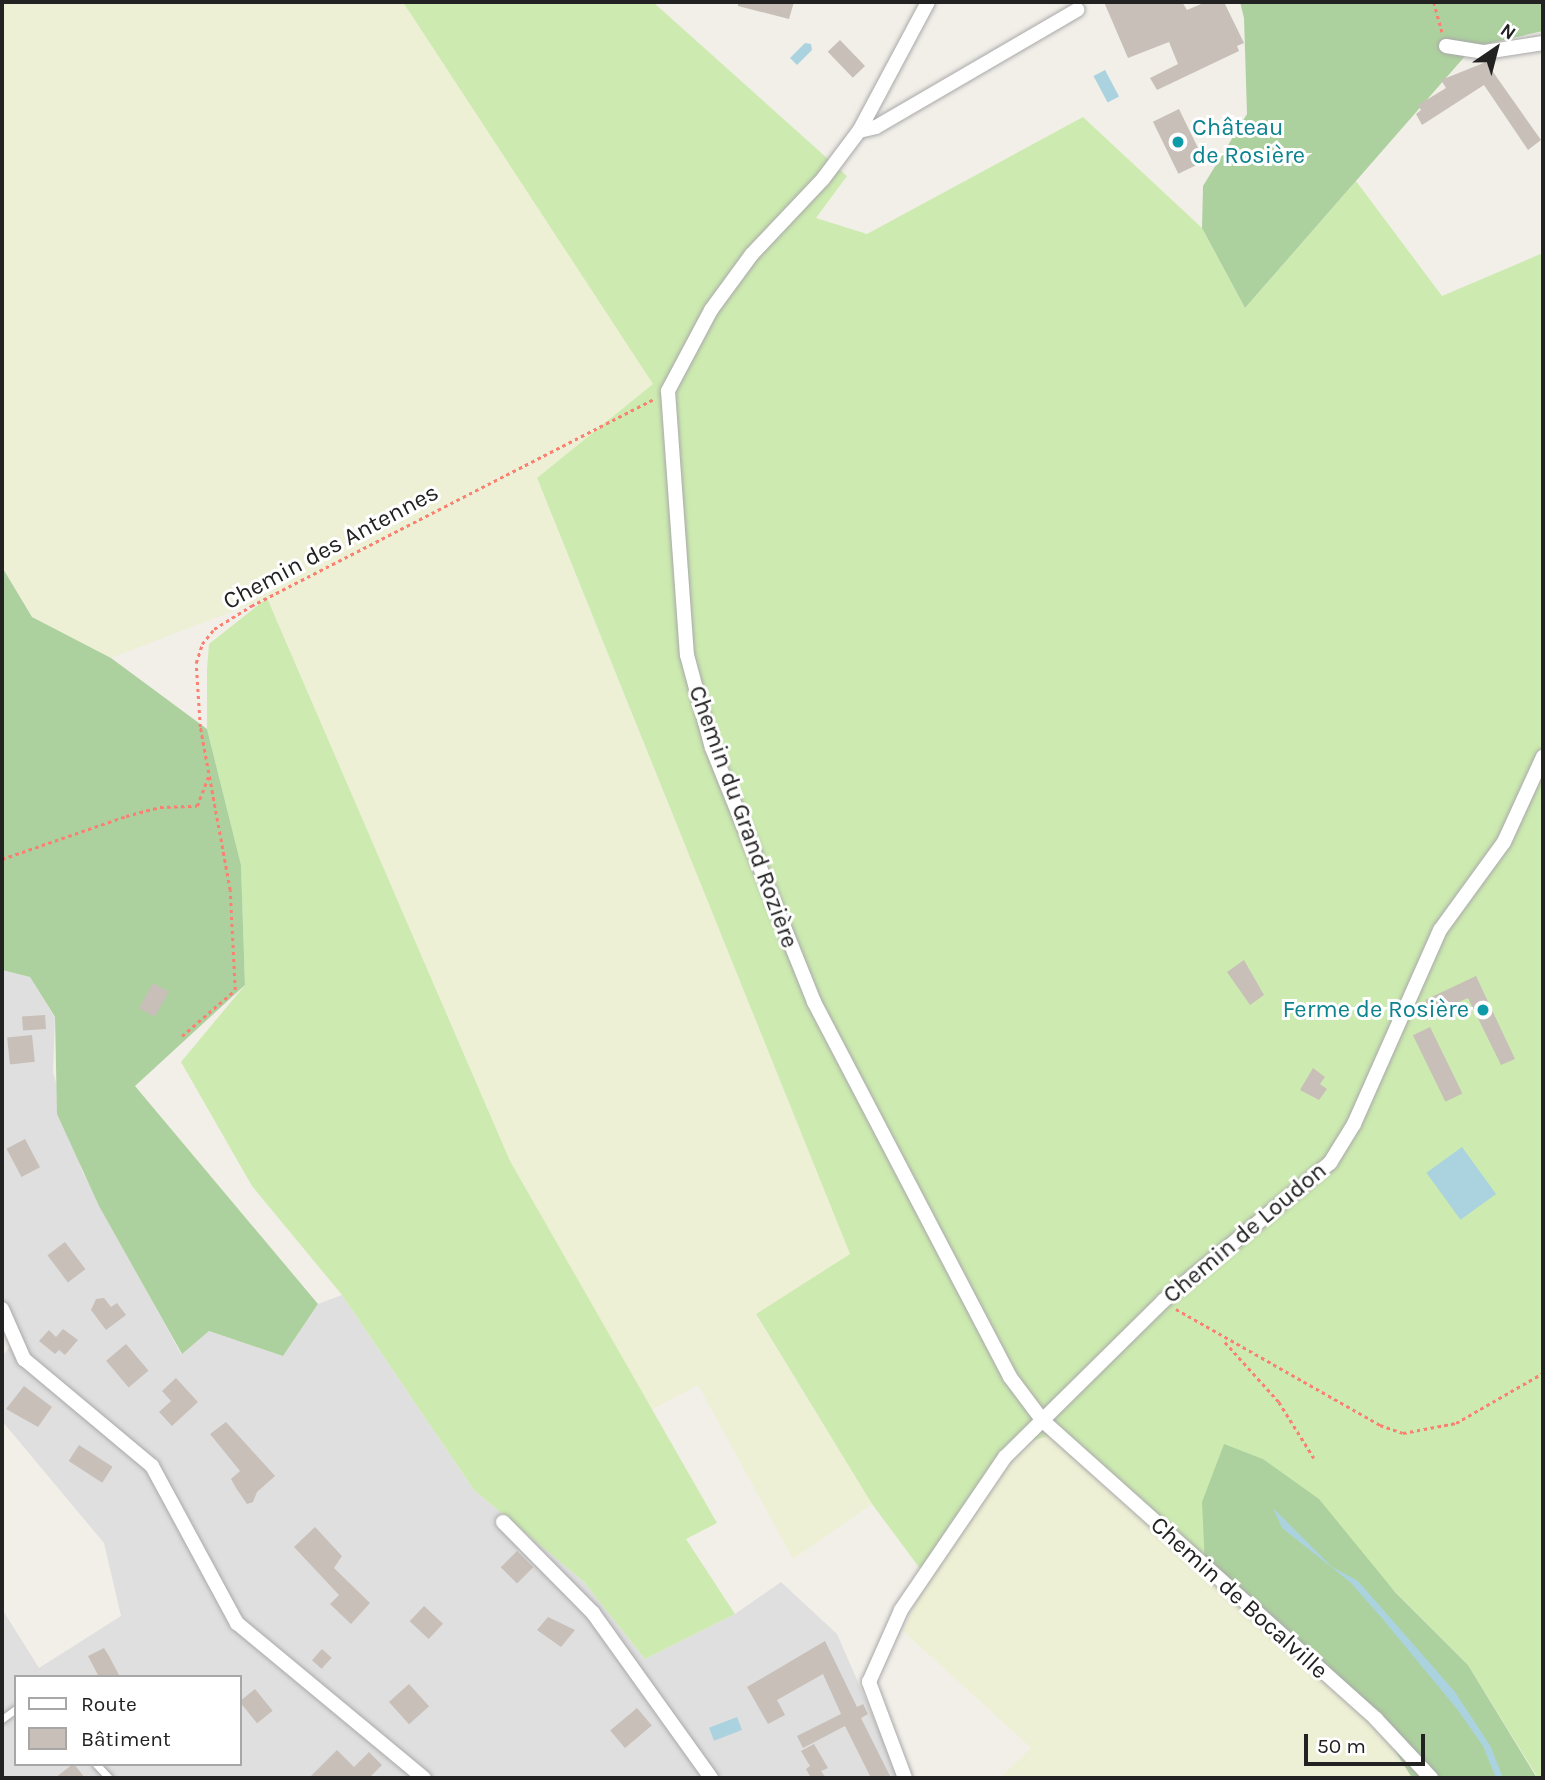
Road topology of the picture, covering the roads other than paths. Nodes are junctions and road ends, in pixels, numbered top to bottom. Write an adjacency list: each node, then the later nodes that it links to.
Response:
1 (928, 2): 5 (street)
2 (1077, 9): 5 (street)
3 (1543, 43): 4 (street)
4 (1446, 46)
5 (859, 131): 8 (street, Chemin du Grand Rozière)
6 (1543, 757): 8 (street, Chemin de Loudon)
7 (2, 1309): 10 (street)
8 (1043, 1421): 12 (street, Chemin de Loudon); 13 (street, Chemin de Bocalville)
9 (503, 1522): 11 (street)
10 (424, 1778)
11 (711, 1778)
12 (905, 1778)
13 (1431, 1778)

